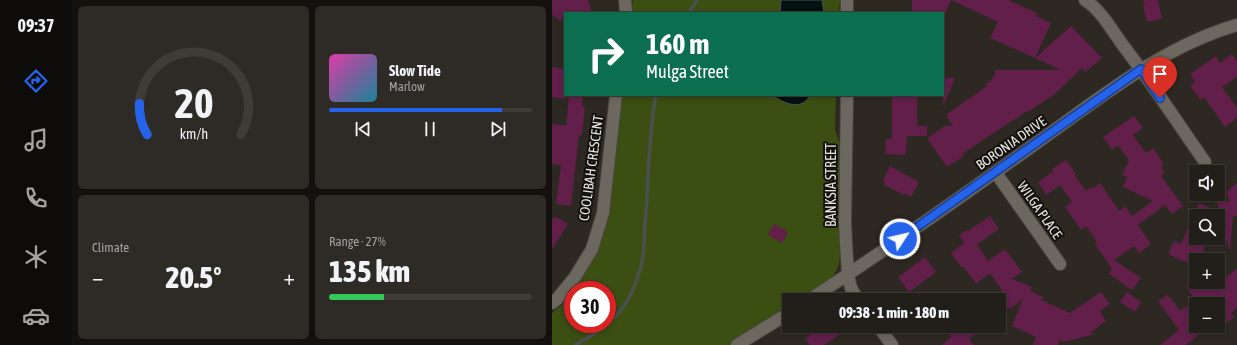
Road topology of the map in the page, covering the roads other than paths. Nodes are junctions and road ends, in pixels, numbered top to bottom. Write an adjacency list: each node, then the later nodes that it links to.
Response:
1 (625, 0): 4 (street)
2 (847, 0): 5 (street)
3 (1085, 0): 7 (street)
4 (626, 12)
5 (847, 12)
6 (1237, 25): 7 (street, BORONIA DRIVE)
7 (1141, 69): 10 (street); 11 (street, BORONIA DRIVE)
8 (616, 96): 16 (street, COOLIBAH CRESCENT)
9 (846, 96): 13 (street, BANKSIA STREET)
10 (1204, 162)
11 (996, 172): 12 (street, WILGA PLACE); 13 (street, BORONIA DRIVE)
12 (1060, 264)
13 (848, 275): 14 (street, BORONIA DRIVE); 15 (street, BANKSIA STREET)
14 (820, 293)
15 (854, 293)
16 (552, 303)
17 (782, 317): 19 (street)
18 (883, 333): 20 (street)
19 (737, 345)
20 (892, 345)

